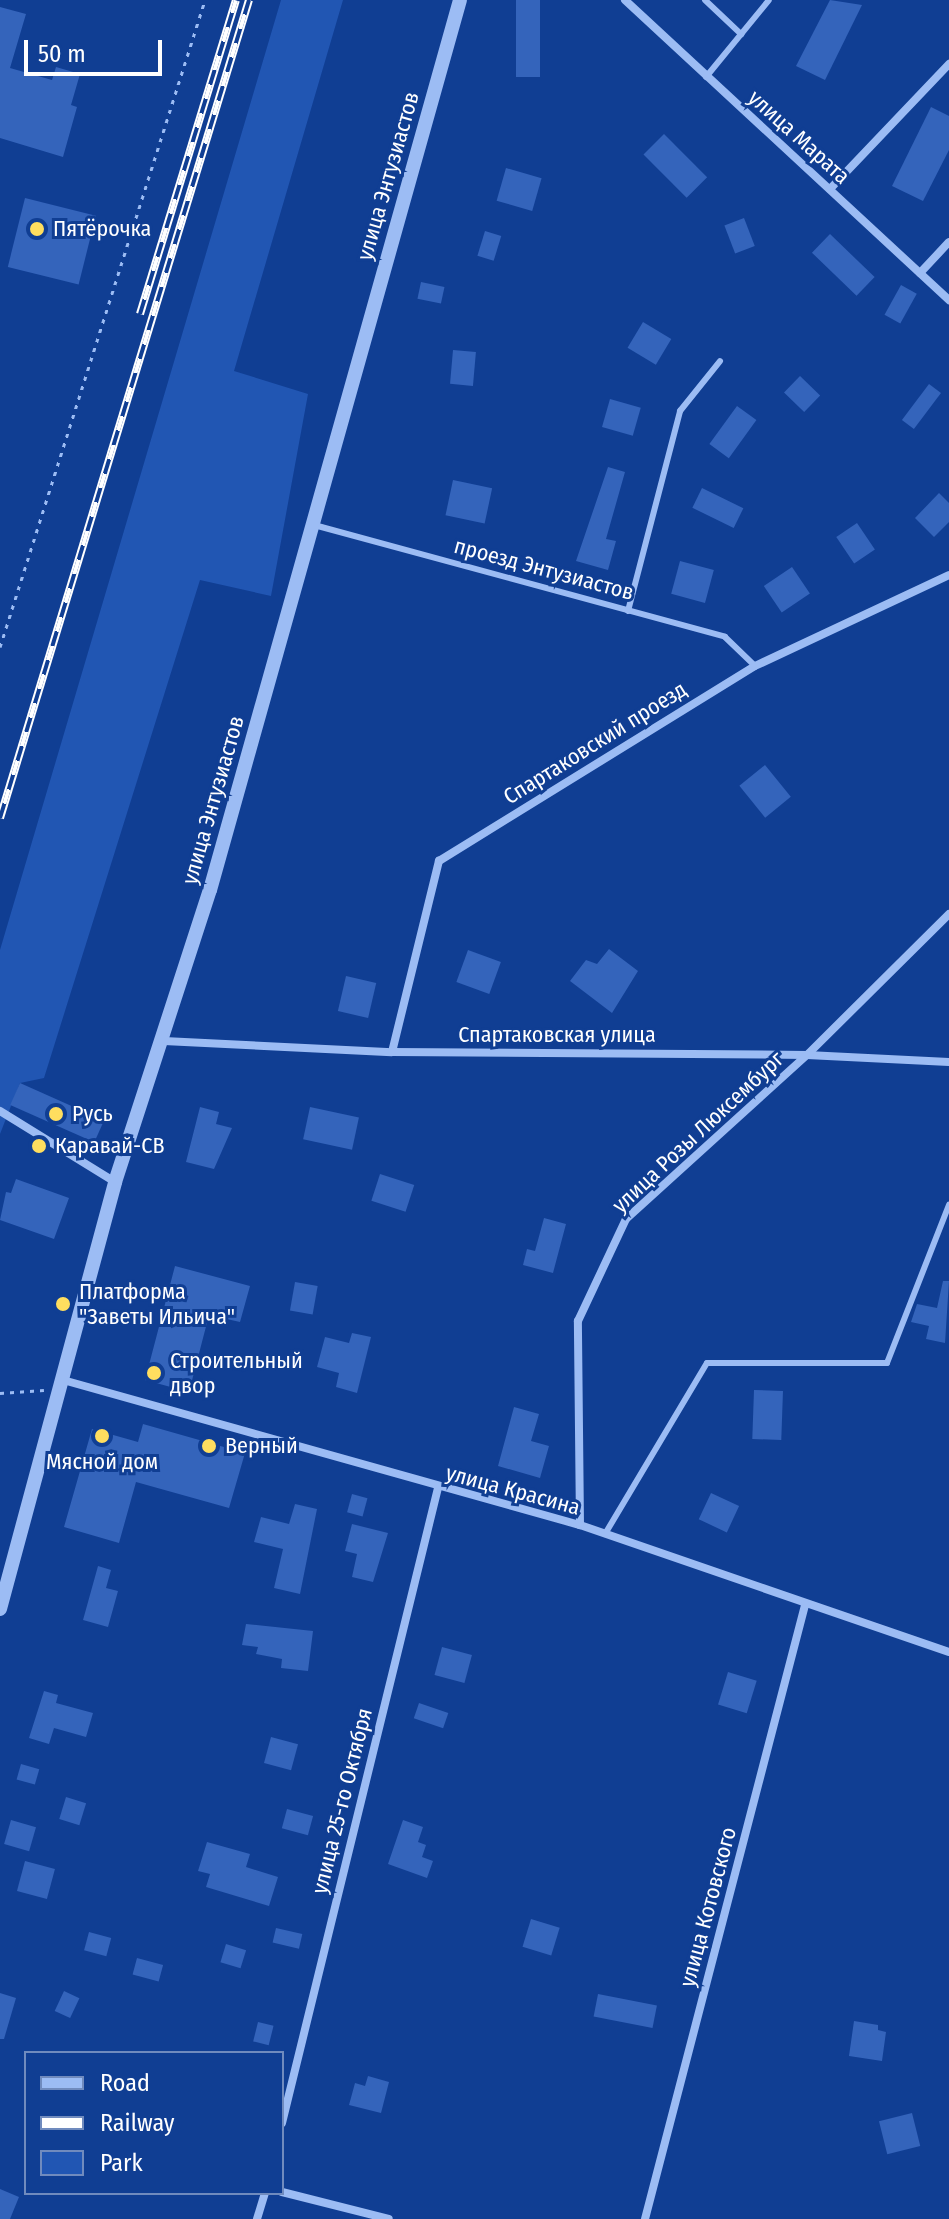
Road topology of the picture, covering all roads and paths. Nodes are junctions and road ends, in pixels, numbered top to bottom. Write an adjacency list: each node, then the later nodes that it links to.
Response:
1 (205, 0): 17 (path)
2 (460, 0): 14 (street, улица Энтузиастов)
3 (625, 0): 8 (street, улица Марата)
4 (705, 0): 6 (lane)
5 (769, 0): 6 (lane)
6 (741, 34): 8 (lane)
7 (949, 64): 9 (street)
8 (706, 77): 9 (street, улица Марата)
9 (830, 189): 11 (street, улица Марата)
10 (949, 242): 11 (street)
11 (920, 273): 12 (street, улица Марата)
12 (949, 300)
13 (720, 361): 16 (lane)
14 (313, 525): 16 (lane, проезд Энтузиастов); 20 (street, улица Энтузиастов)
15 (949, 575): 18 (street, Спартаковский проезд)
16 (628, 611): 18 (lane, проезд Энтузиастов)
17 (0, 647)
18 (755, 666): 21 (street, Спартаковский проезд)
19 (949, 914): 22 (street, улица Розы Люксембург)
20 (164, 1041): 21 (street, Спартаковская улица); 25 (street, улица Энтузиастов)
21 (392, 1052): 22 (street, Спартаковская улица)
22 (807, 1055): 23 (street, Спартаковская улица); 30 (street, улица Розы Люксембург)
23 (949, 1062)
24 (0, 1111): 25 (street)
25 (115, 1182): 27 (street, улица Энтузиастов)
26 (949, 1205): 31 (lane)
27 (61, 1385): 28 (path); 29 (street, улица Красина); 33 (street, улица Энтузиастов)
28 (0, 1393)
29 (438, 1488): 30 (street, улица Красина); 35 (street, улица 25-го Октября)
30 (580, 1525): 31 (street, улица Красина)
31 (605, 1534): 32 (street, улица Красина)
32 (805, 1605): 34 (street, улица Красина); 40 (street, улица Котовского)
33 (0, 1609)
34 (949, 1652)
35 (284, 2115)
36 (284, 2193): 39 (street)
37 (264, 2195): 38 (street)
38 (257, 2219)
39 (389, 2219)
40 (645, 2219)

